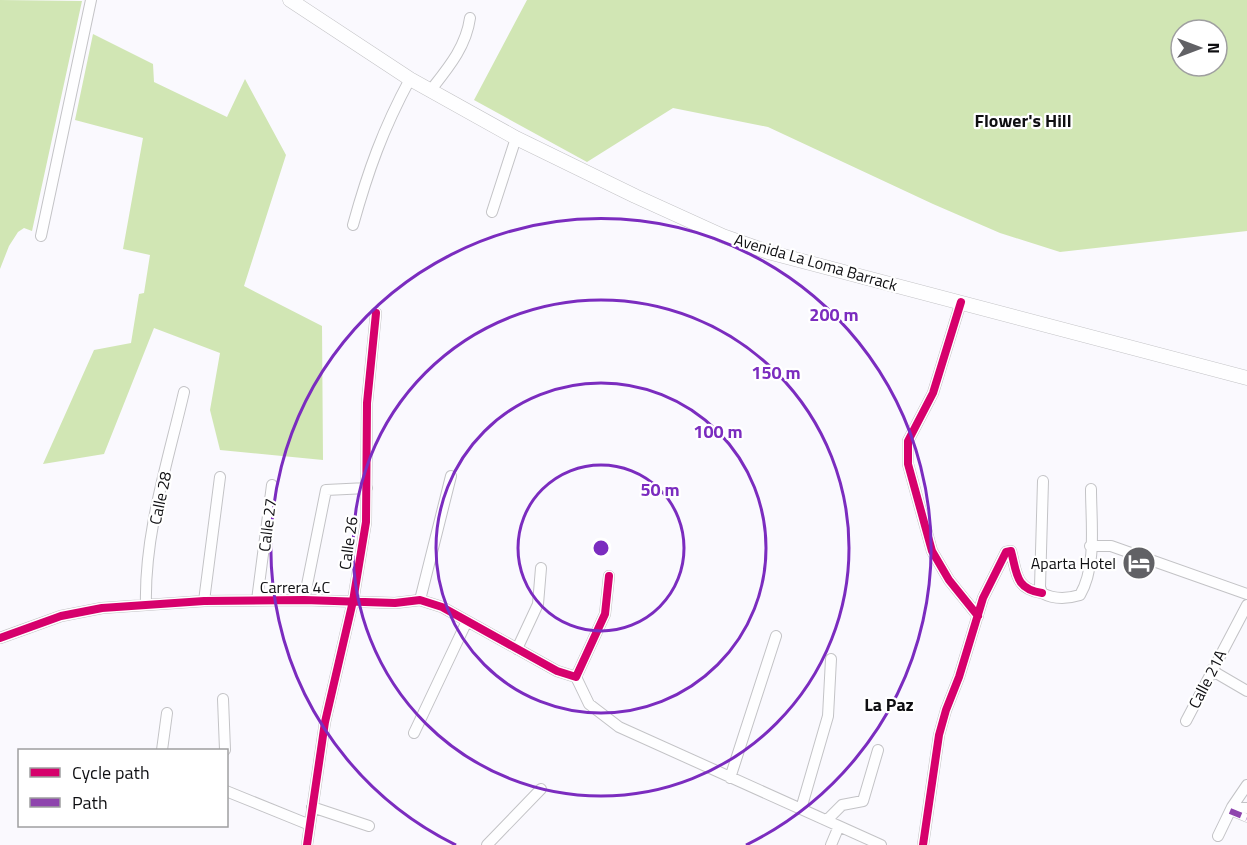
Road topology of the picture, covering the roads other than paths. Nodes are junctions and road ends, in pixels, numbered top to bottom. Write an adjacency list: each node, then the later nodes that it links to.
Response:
1 (91, 0): 9 (street)
2 (290, 0): 4 (main road, Avenida La Loma Barrack)
3 (470, 18): 5 (street)
4 (410, 79): 5 (main road, Avenida La Loma Barrack); 8 (street)
5 (430, 91): 6 (main road, Avenida La Loma Barrack)
6 (516, 138): 7 (street); 10 (main road, Avenida La Loma Barrack)
7 (492, 212)
8 (353, 225)
9 (40, 236)
10 (961, 302): 12 (main road, Avenida La Loma Barrack); 32 (street)
11 (376, 312): 18 (street, Calle 26)
12 (1247, 378)
13 (184, 392): 30 (street, Calle 28)
14 (451, 476): 27 (street)
15 (220, 477): 28 (street)
16 (1043, 481): 23 (street)
17 (272, 485): 25 (street, Calle 27)
18 (367, 488): 26 (street); 29 (street, Calle 26)
19 (1091, 489): 20 (street)
20 (1090, 546): 23 (street); 24 (street)
21 (541, 568): 38 (street)
22 (609, 576): 41 (street)
23 (1042, 593): 32 (street)
24 (1247, 594)
25 (257, 600): 26 (street, Carrera 4C); 28 (street, Carrera 4C)
26 (304, 600): 29 (street, Carrera 4C)
27 (420, 600): 29 (street, Carrera 4C); 33 (street, Carrera 4C)
28 (204, 601): 30 (street, Carrera 4C)
29 (353, 601): 54 (street, Calle 26)
30 (146, 605): 37 (street, Carrera 4C)
31 (1247, 605): 34 (street, Calle 21A)
32 (978, 615): 68 (street)
33 (467, 621): 38 (street, Carrera 4C); 46 (street)
34 (1237, 624): 35 (street); 40 (street, Calle 21A)
35 (1247, 631)
36 (776, 636): 50 (street)
37 (0, 638)
38 (517, 649): 41 (street, Carrera 4C)
39 (831, 659): 56 (street)
40 (1211, 670): 42 (street); 45 (street, Calle 21A)
41 (576, 677): 50 (street)
42 (1247, 691)
43 (223, 699): 48 (street)
44 (167, 713): 47 (street)
45 (1186, 721)
46 (414, 733)
47 (162, 749)
48 (225, 749)
49 (878, 750): 59 (street)
50 (730, 778): 56 (street)
51 (1247, 785): 57 (street)
52 (541, 789): 65 (street)
53 (228, 792): 60 (street)
54 (312, 807): 60 (street, Calle 26); 61 (street)
55 (1247, 808): 57 (street)
56 (801, 809): 59 (street)
57 (1231, 809): 58 (street); 63 (street)
58 (1247, 818)
59 (827, 820): 62 (street)
60 (309, 825): 64 (street, Calle 26)
61 (369, 826)
62 (839, 826): 66 (street); 67 (street)
63 (1218, 836)
64 (307, 845)
65 (487, 845)
66 (831, 845)
67 (881, 845)
68 (923, 845)

